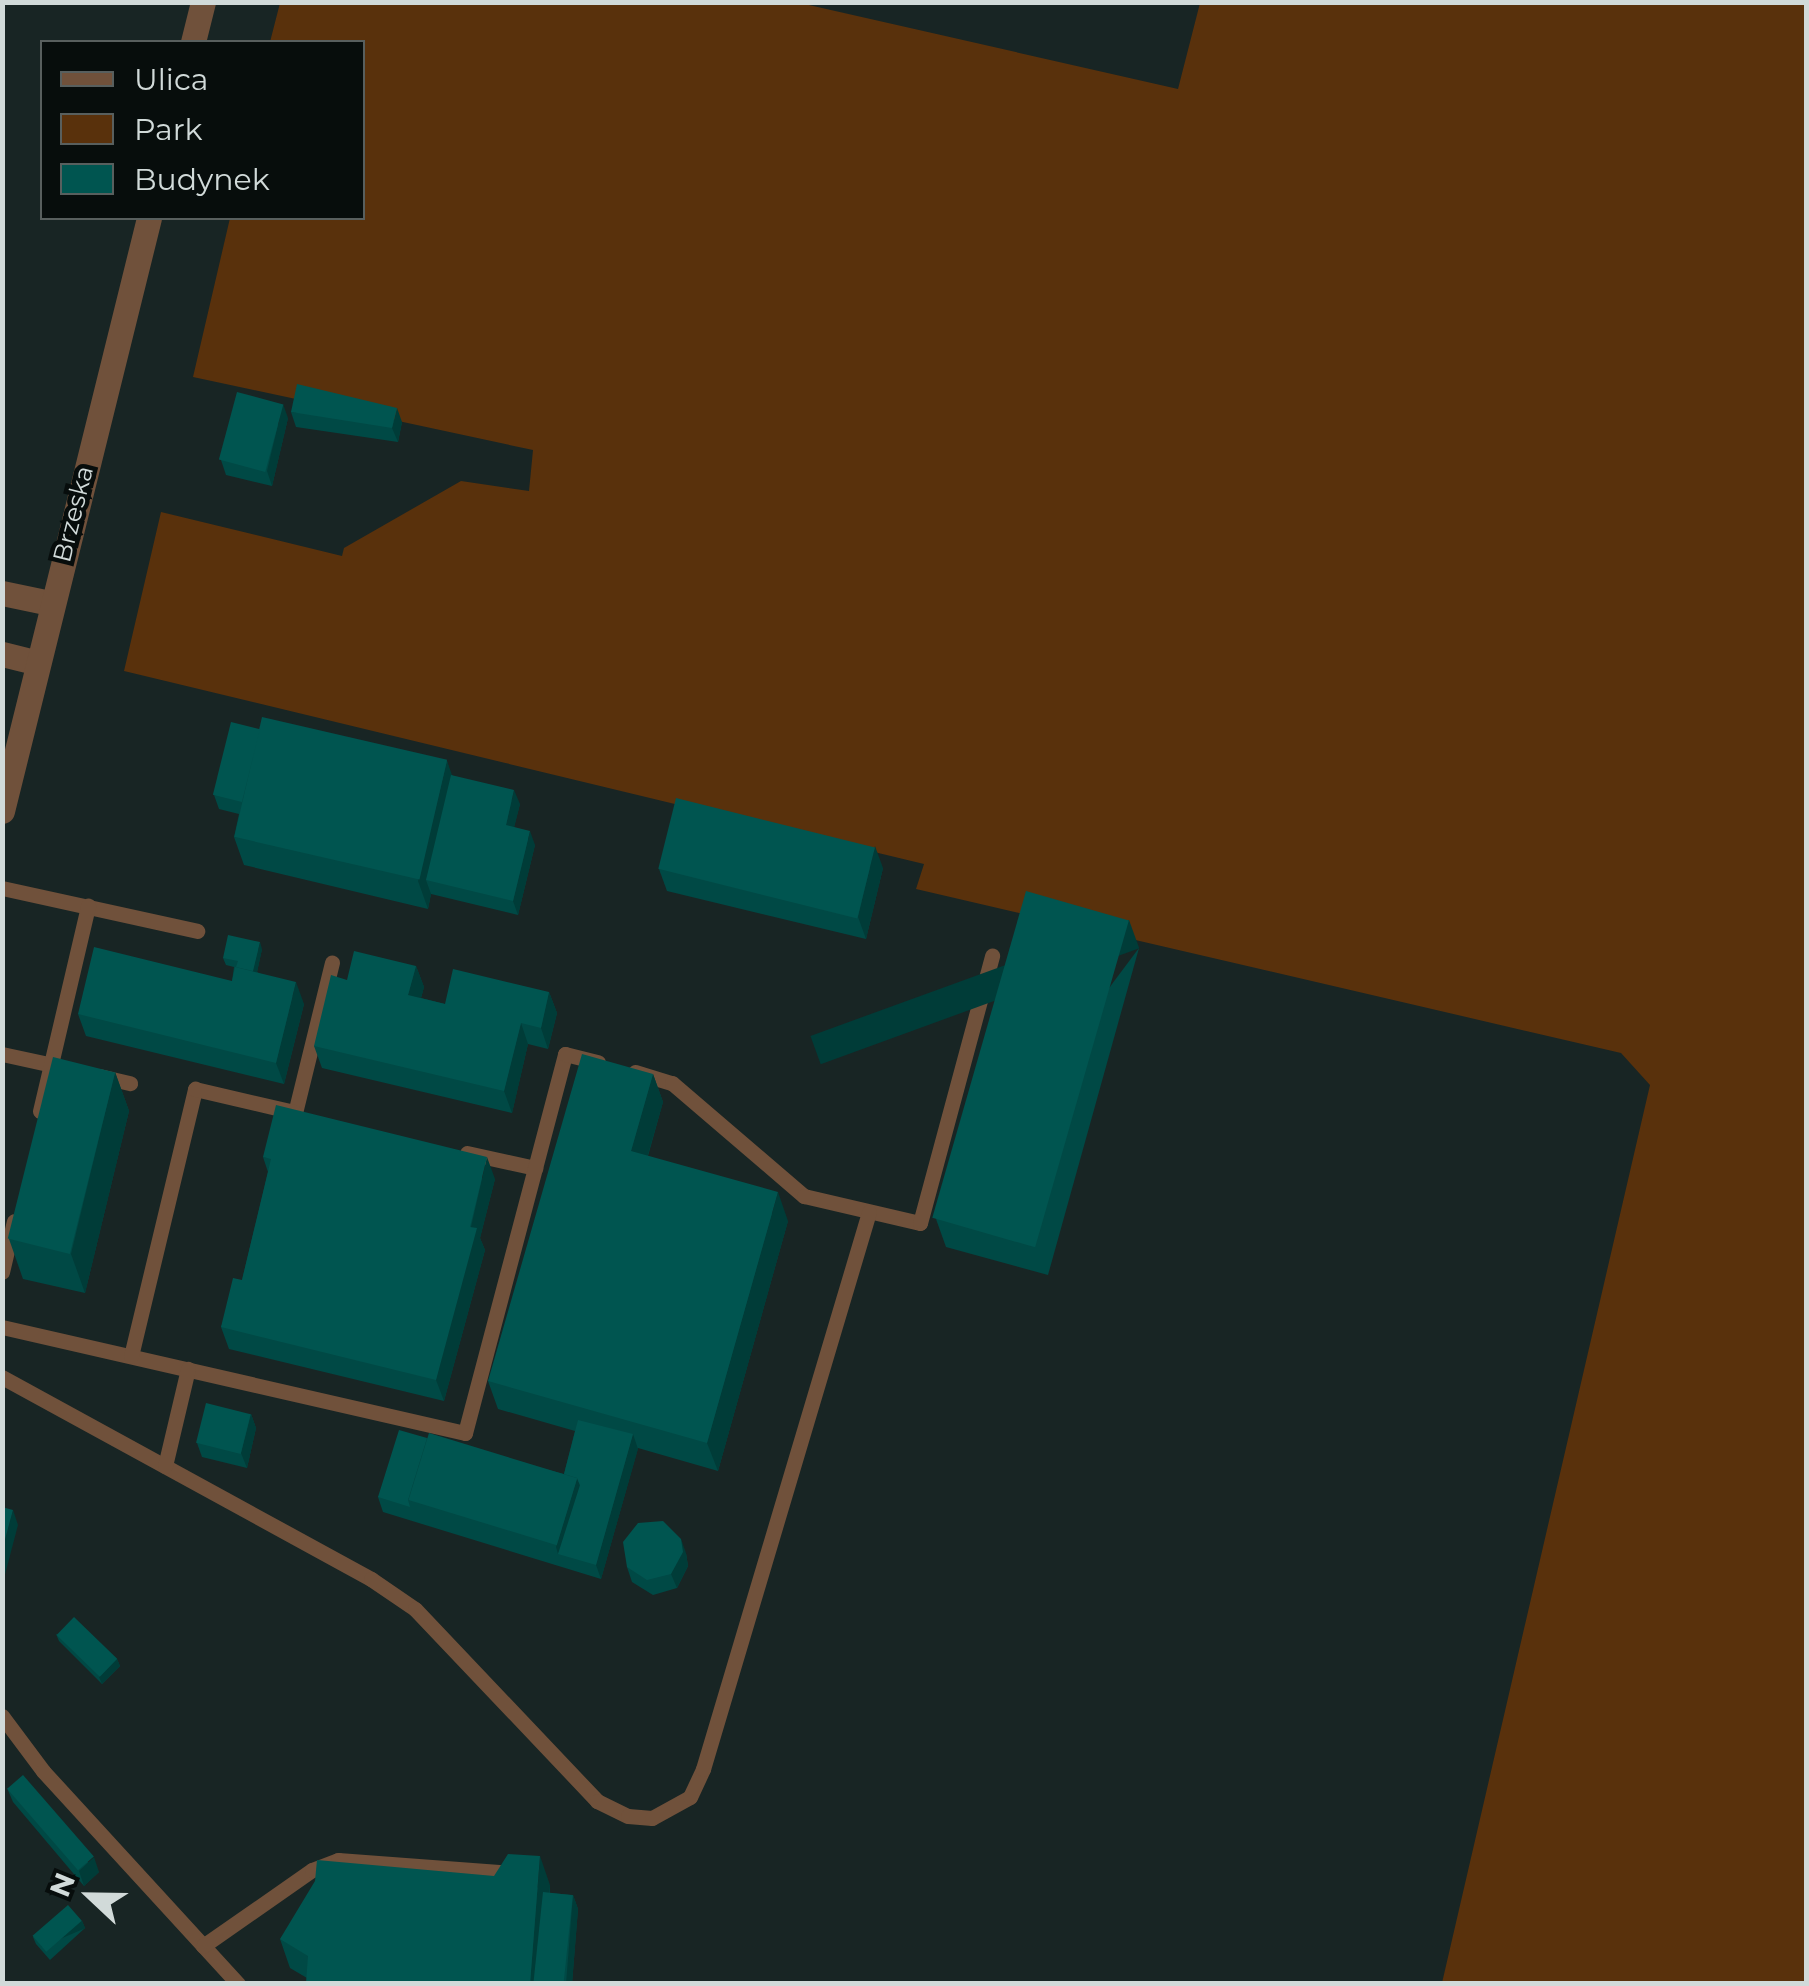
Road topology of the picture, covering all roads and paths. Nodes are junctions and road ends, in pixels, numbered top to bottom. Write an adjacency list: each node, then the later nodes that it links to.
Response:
1 (203, 2): 2 (street)
2 (194, 40)
3 (147, 220): 5 (street, Brzeska)
4 (2, 592): 5 (street)
5 (50, 603): 7 (street, Brzeska)
6 (2, 654): 7 (street)
7 (37, 664): 8 (street, Brzeska)
8 (2, 811)
9 (2, 888): 10 (lane)
10 (88, 906): 11 (lane); 15 (lane)
11 (197, 931)
12 (992, 956): 23 (lane)
13 (332, 962): 17 (lane)
14 (2, 1054): 15 (lane)
15 (51, 1065): 16 (lane); 19 (lane)
16 (130, 1083)
17 (295, 1113): 18 (lane); 26 (lane)
18 (314, 1117)
19 (38, 1121)
20 (443, 1147): 21 (lane)
21 (535, 1168): 23 (lane); 27 (lane)
22 (20, 1197): 24 (lane)
23 (869, 1212): 29 (lane)
24 (2, 1272)
25 (2, 1326): 26 (lane)
26 (131, 1356): 27 (lane)
27 (188, 1369): 29 (lane)
28 (2, 1377): 29 (lane)
29 (166, 1466)
30 (2, 1716): 32 (lane)
31 (510, 1872): 32 (lane)
32 (204, 1946): 33 (lane)
33 (238, 1984)

